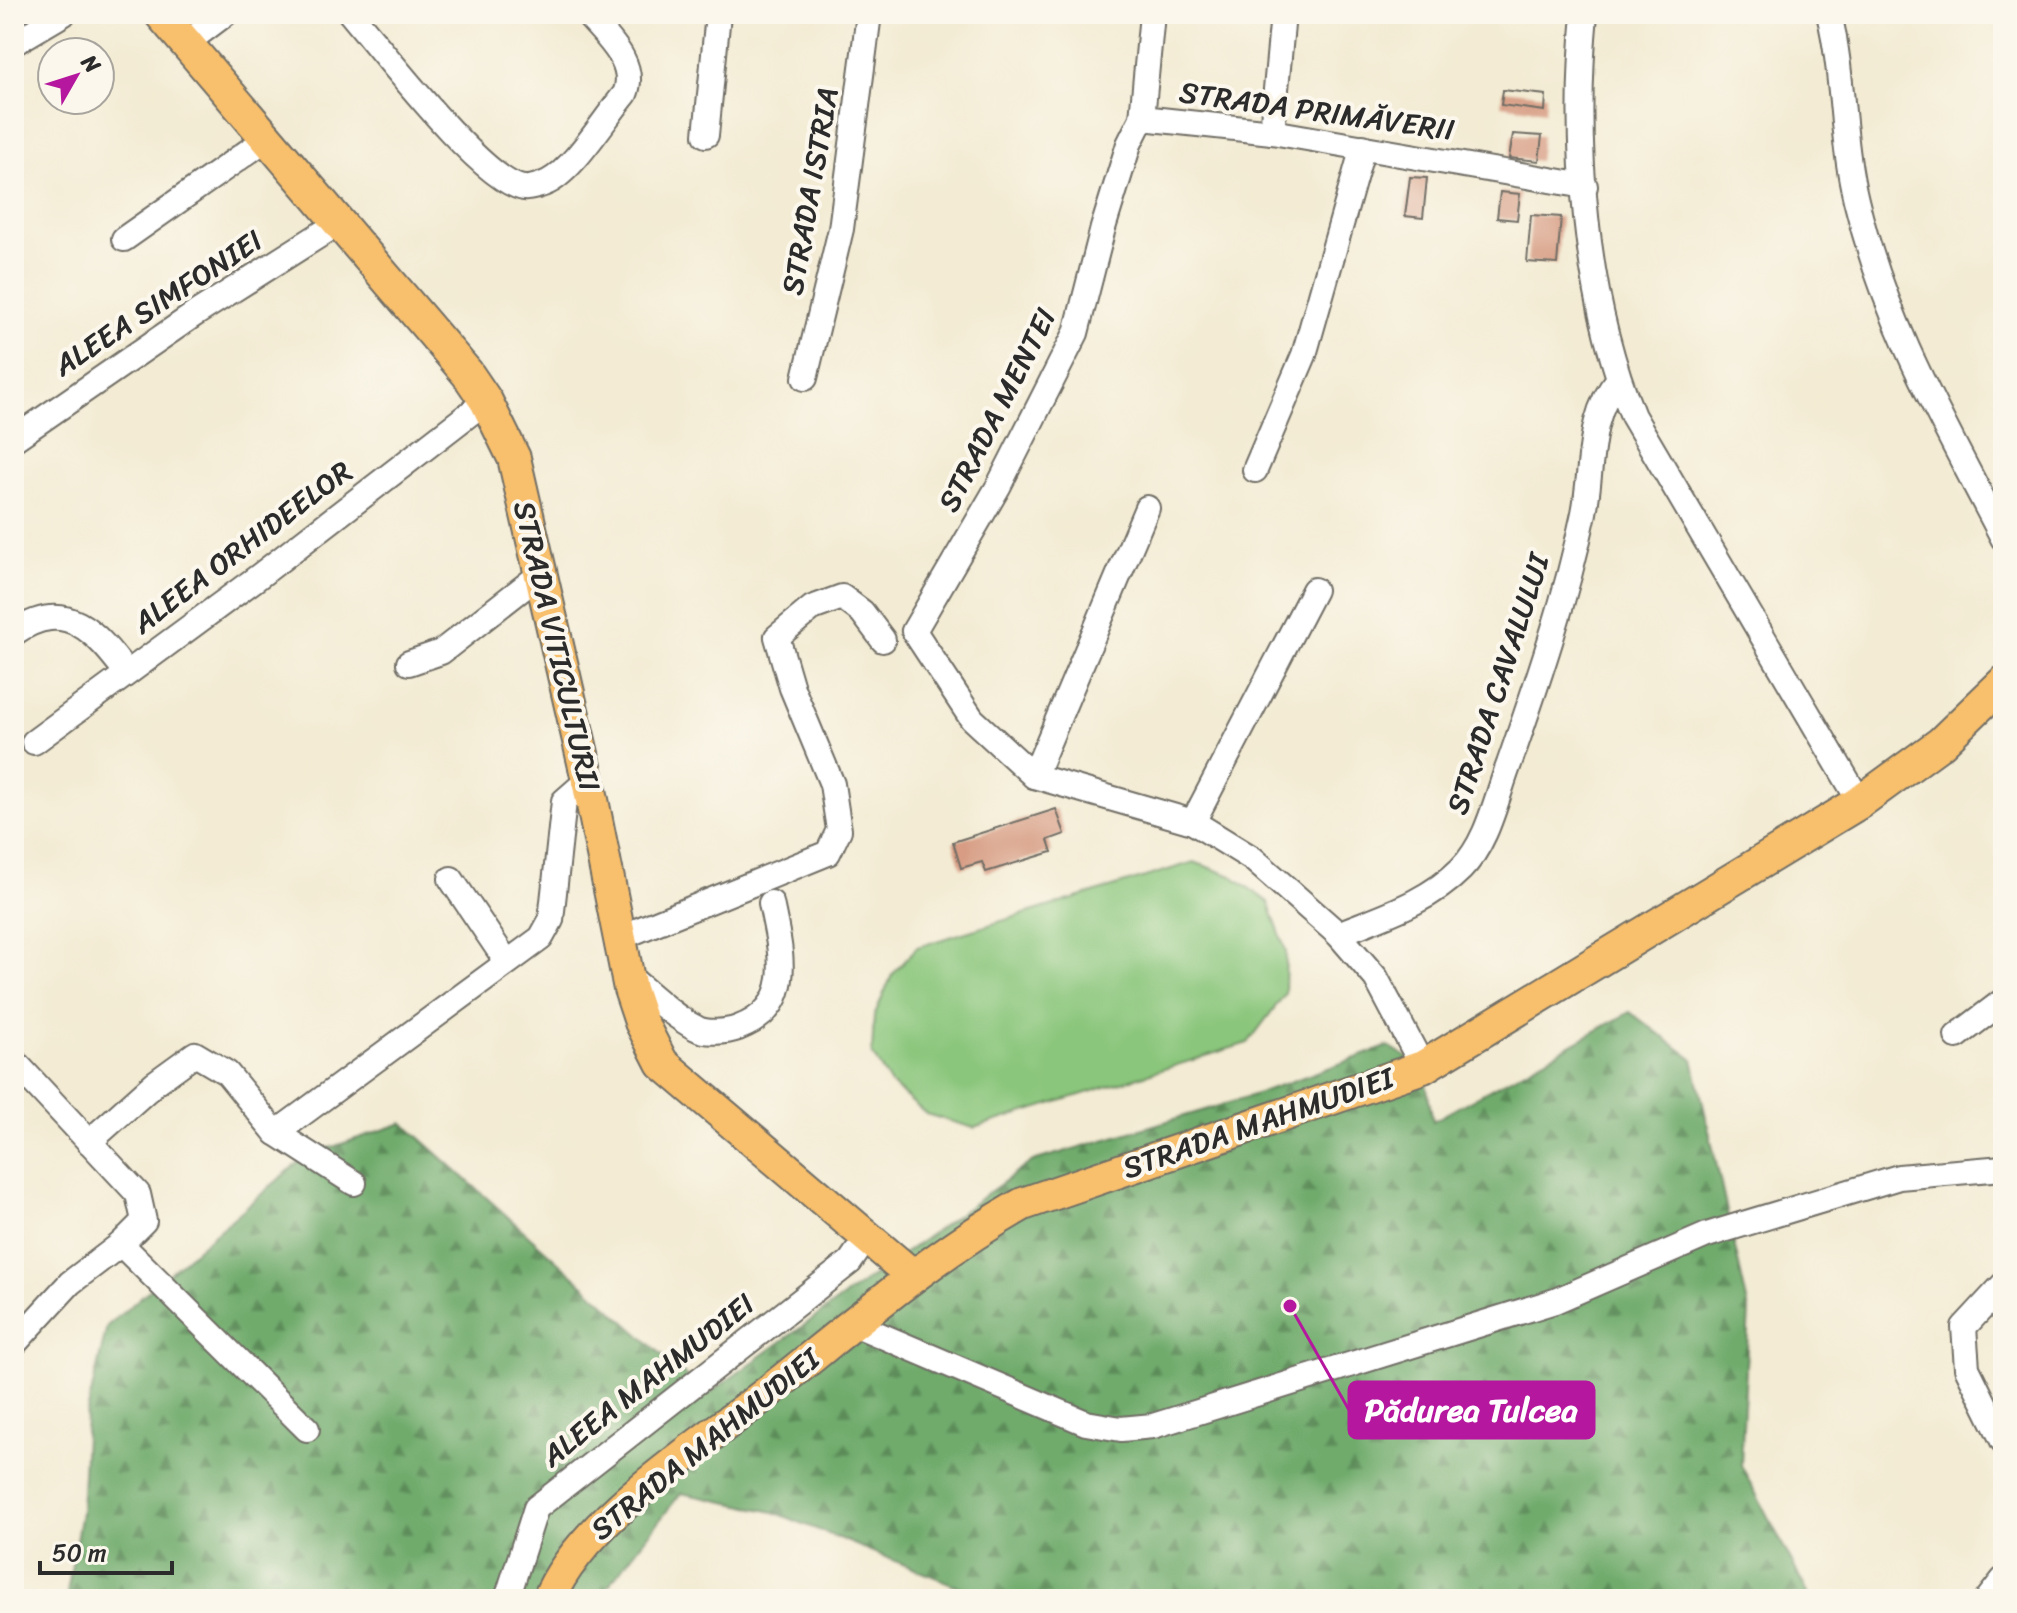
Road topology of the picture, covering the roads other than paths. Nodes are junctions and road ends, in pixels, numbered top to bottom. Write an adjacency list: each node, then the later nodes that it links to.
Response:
1 (63, 14): 12 (street)
2 (161, 14): 13 (main road, STRADA VITICULTURII)
3 (225, 14): 13 (street)
4 (351, 14): 5 (street)
5 (587, 14)
6 (718, 14): 16 (street)
7 (869, 14): 22 (street, STRADA ISTRIA)
8 (1152, 14): 14 (street, STRADA PRIMĂVERII)
9 (1283, 14): 15 (street)
10 (1585, 14): 19 (street)
11 (1829, 14): 28 (street)
12 (14, 43)
13 (185, 44): 17 (main road, STRADA VITICULTURII)
14 (1142, 118): 15 (street, STRADA PRIMĂVERII); 37 (street, STRADA MENTEI)
15 (1272, 132): 18 (street, STRADA PRIMĂVERII)
16 (706, 135)
17 (266, 139): 20 (main road, STRADA VITICULTURII); 21 (street)
18 (1363, 147): 19 (street, STRADA PRIMĂVERII); 26 (street)
19 (1585, 186): 23 (street)
20 (337, 224): 24 (main road, STRADA VITICULTURII); 25 (street, ALEEA SIMFONIEI)
21 (124, 239)
22 (805, 378)
23 (1618, 380): 39 (street); 43 (street, STRADA CAVALULUI)
24 (486, 401): 29 (main road, STRADA VITICULTURII); 34 (street, ALEEA ORHIDEELOR)
25 (14, 439)
26 (1255, 470)
27 (1147, 508): 37 (street)
28 (2003, 538)
29 (542, 573): 33 (street); 38 (main road, STRADA VITICULTURII)
30 (1314, 590): 40 (street)
31 (14, 633): 34 (street)
32 (883, 640): 44 (street)
33 (409, 663)
34 (127, 673): 36 (street, ALEEA ORHIDEELOR)
35 (2003, 683): 39 (main road, STRADA MAHMUDIEI)
36 (34, 742)
37 (1034, 776): 40 (street)
38 (588, 780): 44 (main road, STRADA VITICULTURII); 45 (street)
39 (1860, 802): 50 (main road, STRADA MAHMUDIEI)
40 (1193, 822): 43 (street)
41 (451, 879): 45 (street)
42 (771, 903): 46 (street)
43 (1338, 934): 50 (street)
44 (619, 938): 46 (main road, STRADA VITICULTURII)
45 (507, 962): 51 (street)
46 (628, 976): 55 (main road, STRADA VITICULTURII)
47 (2003, 1001): 48 (street)
48 (1957, 1036)
49 (14, 1061): 52 (street)
50 (1423, 1067): 57 (main road, STRADA MAHMUDIEI)
51 (276, 1133): 52 (street); 54 (street)
52 (89, 1142): 56 (street)
53 (2003, 1168): 59 (street)
54 (354, 1183)
55 (868, 1236): 57 (main road, STRADA VITICULTURII); 64 (street, ALEEA MAHMUDIEI)
56 (121, 1244): 60 (street); 61 (street)
57 (913, 1276): 59 (main road, STRADA MAHMUDIEI)
58 (2003, 1285): 62 (street)
59 (854, 1324): 65 (main road, STRADA MAHMUDIEI)
60 (14, 1344)
61 (307, 1429)
62 (2003, 1441)
63 (2003, 1580): 66 (street)
64 (507, 1599)
65 (549, 1599)
66 (1988, 1599)

